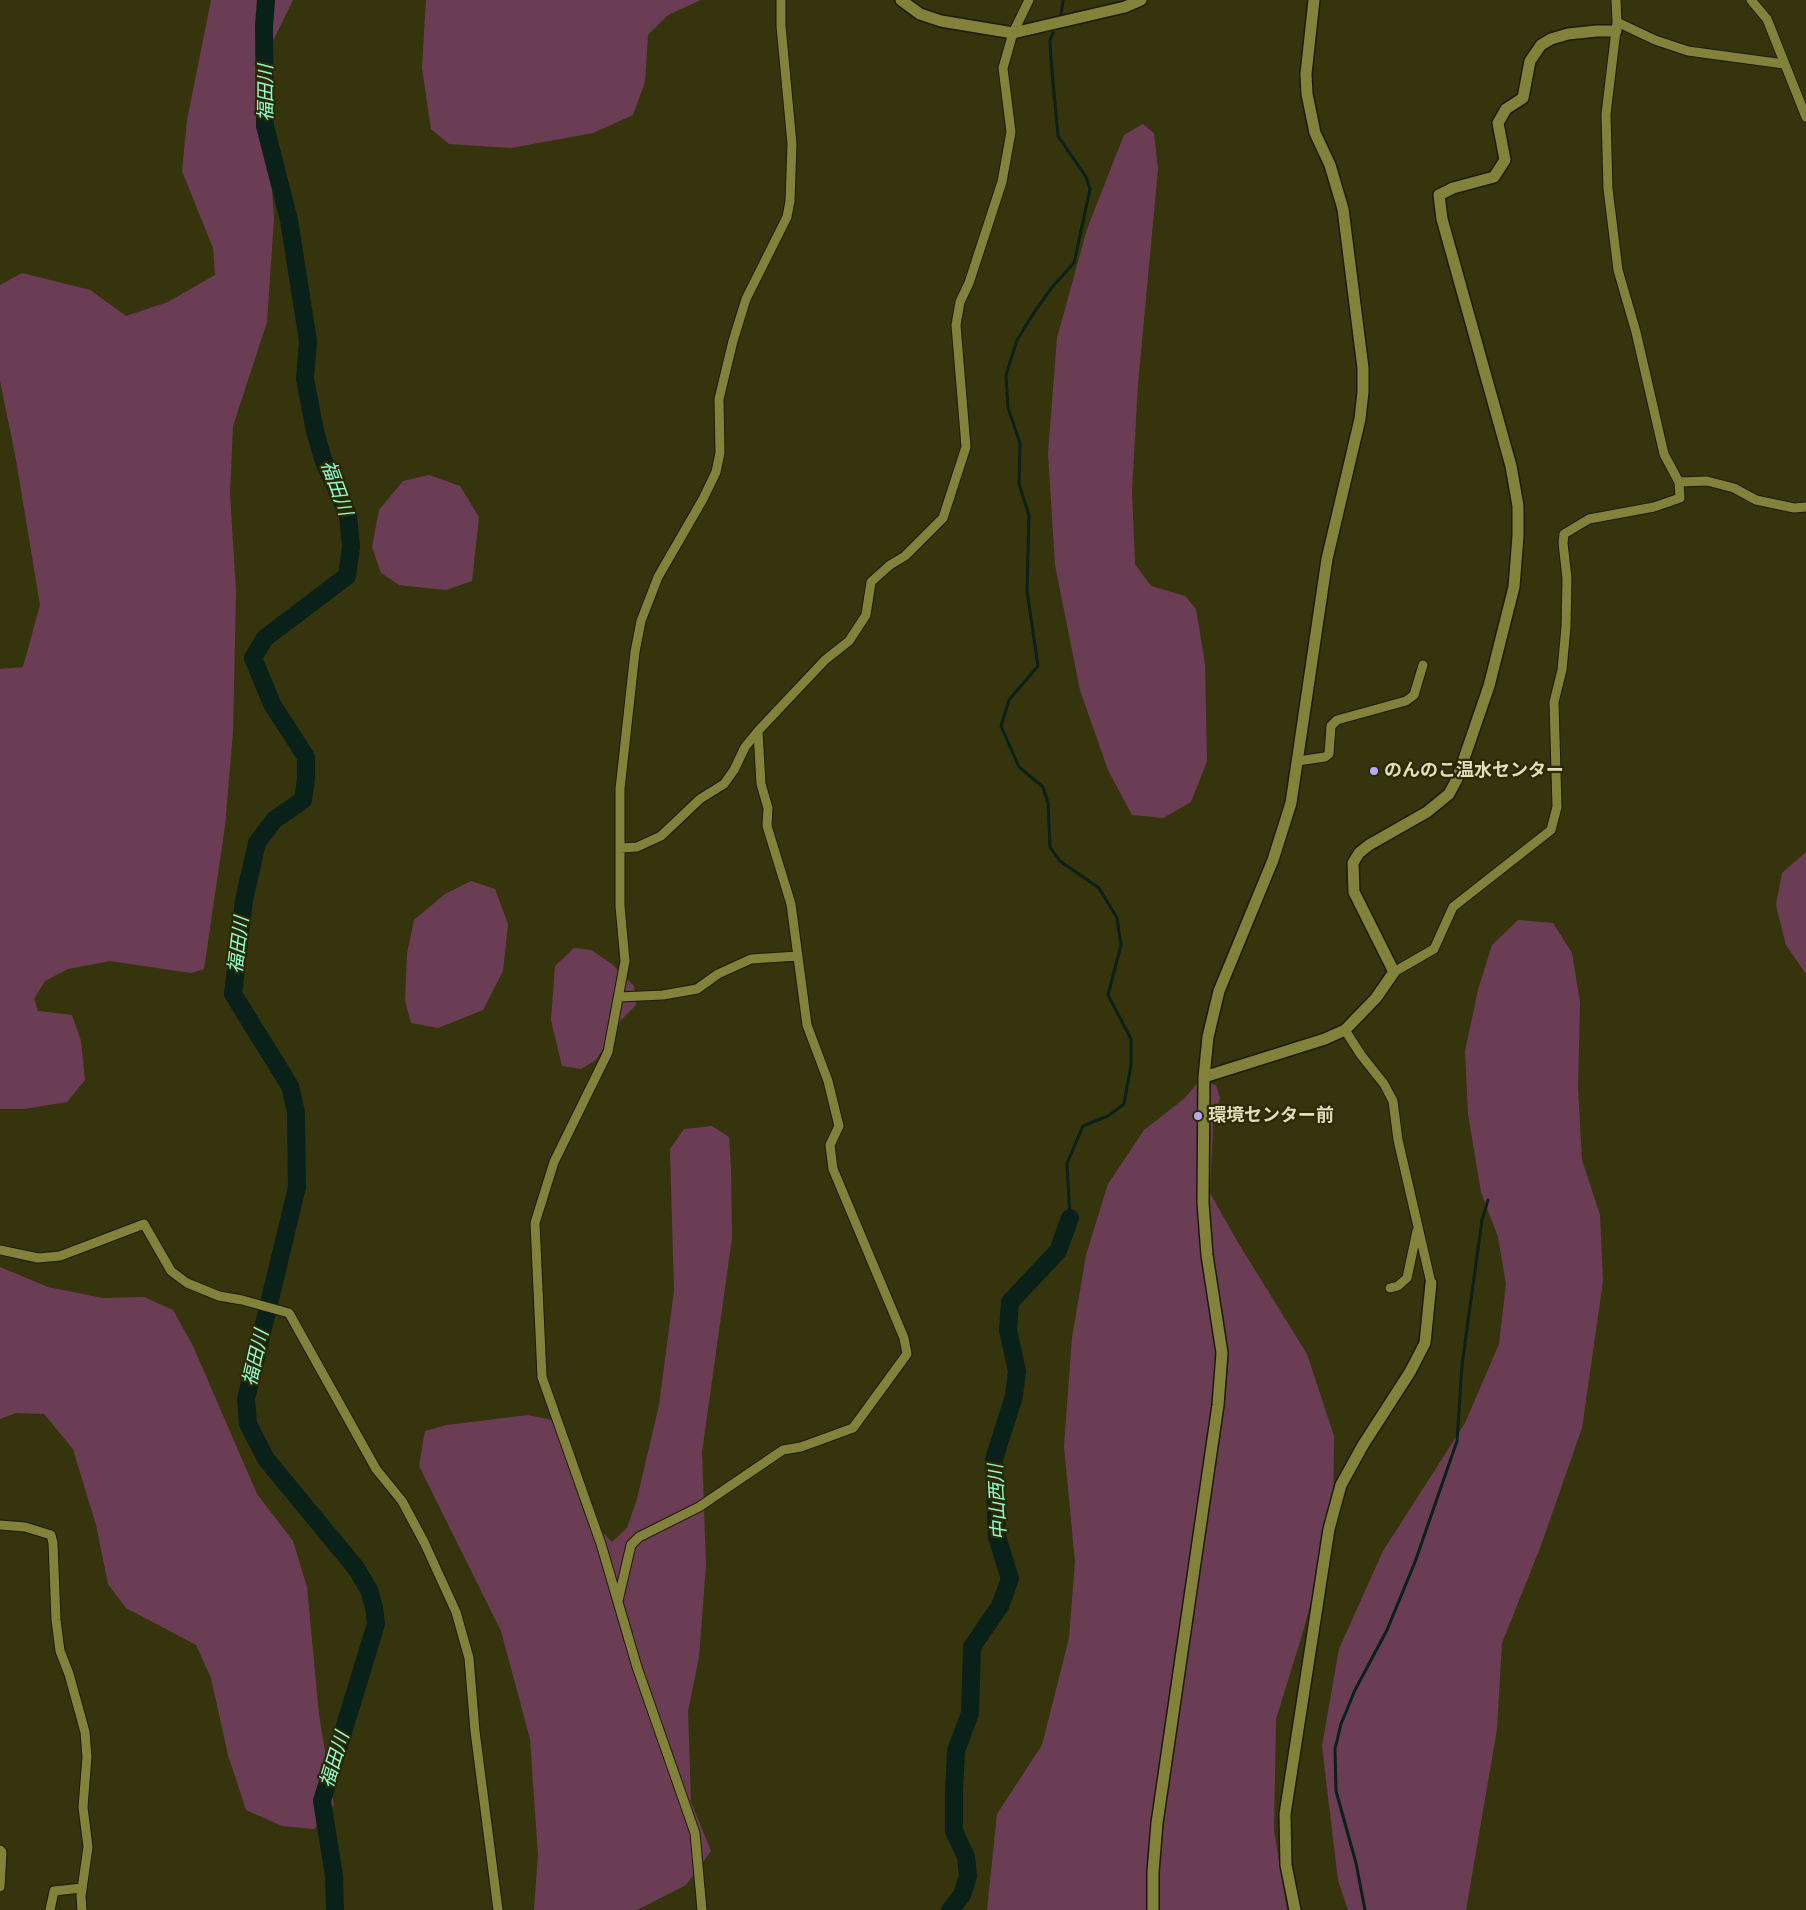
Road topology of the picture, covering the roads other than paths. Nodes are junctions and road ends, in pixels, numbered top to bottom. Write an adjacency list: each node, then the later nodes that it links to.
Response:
1 (781, 0): 17 (street)
2 (901, 0): 9 (street)
3 (1028, 0): 9 (street)
4 (1141, 0): 9 (street)
5 (1314, 0): 16 (street)
6 (1616, 0): 8 (street)
7 (1751, 0): 10 (street)
8 (1617, 27): 10 (street); 12 (street); 19 (street)
9 (1013, 33): 15 (street)
10 (1784, 64): 11 (street)
11 (1806, 117)
12 (1679, 482): 13 (street); 19 (street)
13 (1806, 507)
14 (1423, 665): 16 (street)
15 (758, 731): 17 (street); 18 (street)
16 (1298, 761): 22 (street)
17 (620, 848): 20 (street)
18 (798, 956): 20 (street); 28 (street)
19 (1394, 972): 21 (street)
20 (619, 997): 28 (street)
21 (1345, 1030): 22 (street); 23 (street)
22 (1204, 1077): 37 (street)
23 (1418, 1226): 25 (street); 26 (street)
24 (0, 1250): 35 (street)
25 (1431, 1283): 38 (street)
26 (1390, 1288)
27 (0, 1525): 32 (street)
28 (618, 1601): 36 (street)
29 (0, 1850): 30 (street)
30 (1, 1873): 31 (street)
31 (0, 1887)
32 (82, 1888): 33 (street); 34 (street)
33 (50, 1910)
34 (82, 1910)
35 (498, 1910)
36 (702, 1910)
37 (1153, 1910)
38 (1295, 1910)

